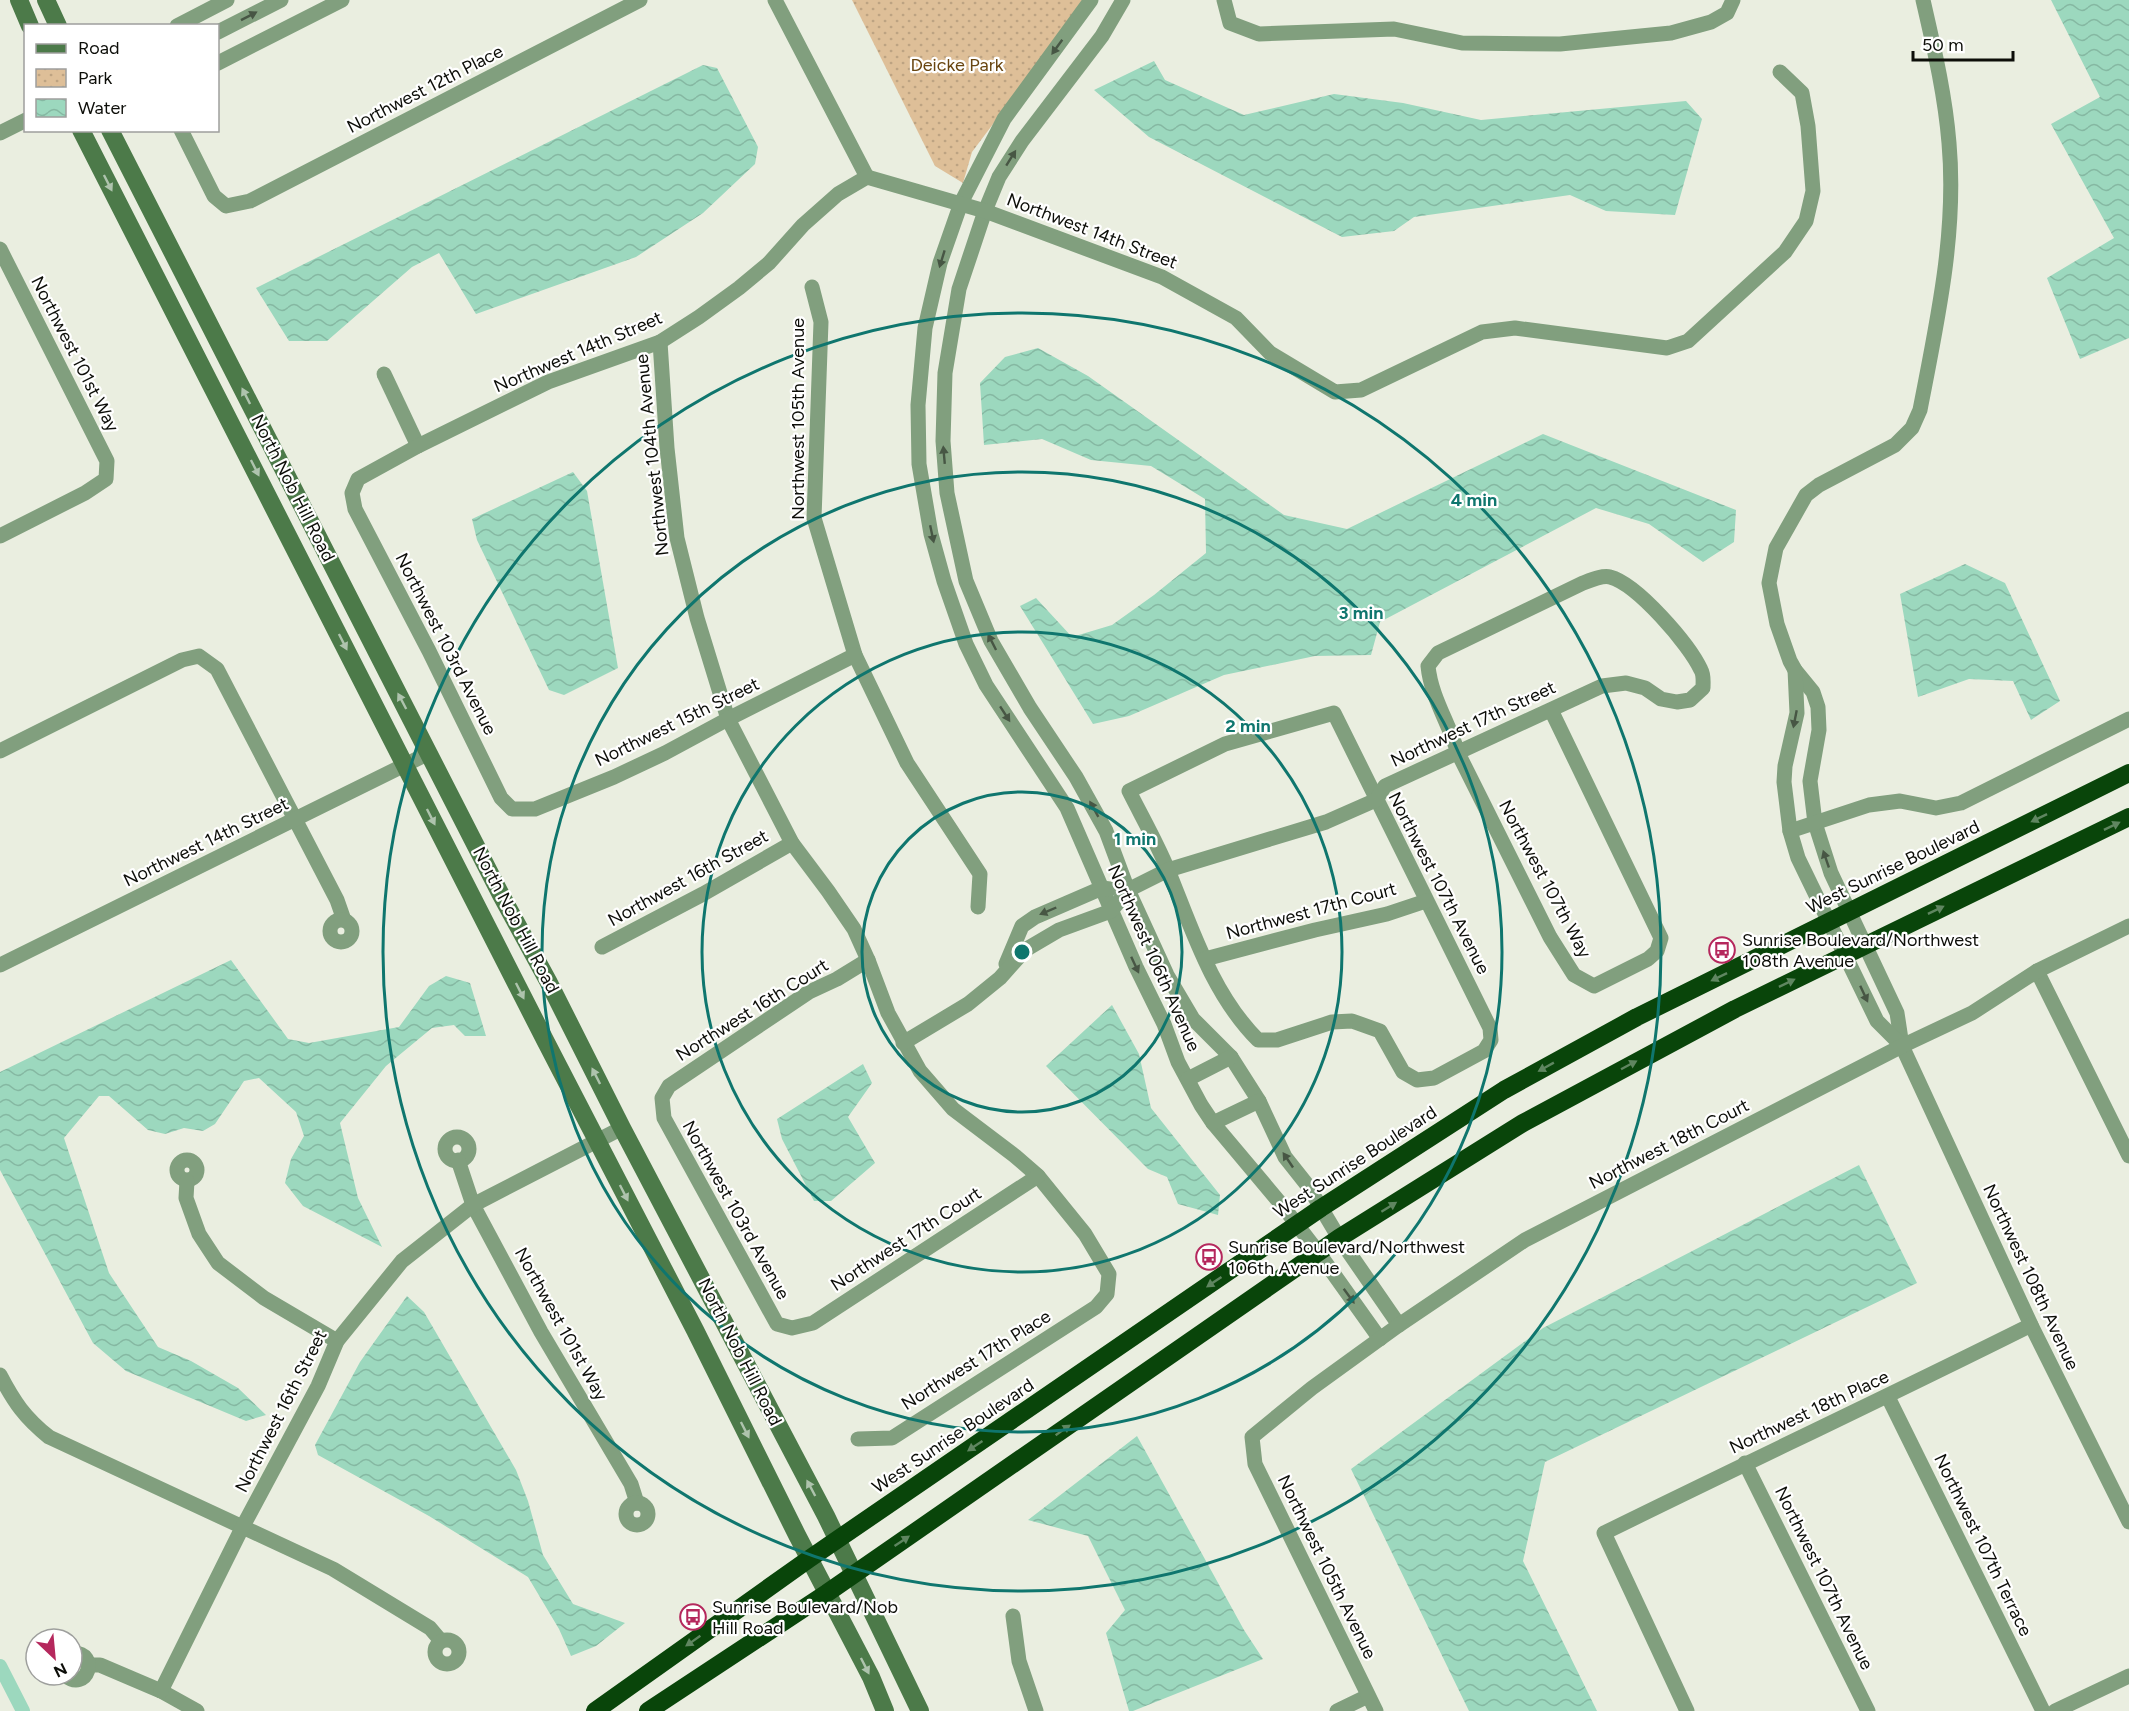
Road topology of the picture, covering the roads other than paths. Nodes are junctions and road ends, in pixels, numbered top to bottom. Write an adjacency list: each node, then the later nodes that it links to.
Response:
1 (18, 0): 13 (main road)
2 (46, 0): 14 (main road)
3 (226, 0): 15 (street)
4 (281, 0): 16 (street, one-way to 4)
5 (342, 0): 17 (street)
6 (640, 0): 22 (street, Northwest 12th Place)
7 (775, 0): 24 (street)
8 (1091, 0): 25 (street, Northwest 106th Avenue, one-way to 25)
9 (1123, 0): 26 (street, Northwest 106th Avenue, one-way to 9)
10 (1224, 0): 12 (street)
11 (1923, 0): 35 (street, Northwest 108th Avenue)
12 (1730, 7)
13 (29, 24)
14 (57, 24)
15 (181, 24)
16 (219, 31)
17 (219, 62)
18 (1780, 72): 26 (street, Northwest 14th Street)
19 (24, 121): 23 (street)
20 (82, 132): 43 (main road, North Nob Hill Road, one-way to 43)
21 (111, 132): 41 (main road, North Nob Hill Road, one-way to 21)
22 (182, 132)
23 (0, 133)
24 (867, 177): 25 (street, Northwest 14th Street); 29 (street, Northwest 14th Street)
25 (961, 203): 26 (street, Northwest 14th Street); 53 (street, Northwest 106th Avenue, one-way to 53)
26 (985, 211): 54 (street, Northwest 106th Avenue, one-way to 26)
27 (0, 249): 33 (street, Northwest 101st Way)
28 (812, 287): 34 (street, Northwest 105th Avenue)
29 (660, 342): 31 (street, Northwest 14th Street); 38 (street, Northwest 104th Avenue)
30 (384, 374): 31 (street)
31 (418, 446): 32 (street, Northwest 14th Street)
32 (352, 493): 46 (street, Northwest 103rd Avenue)
33 (0, 536)
34 (855, 655): 38 (street, Northwest 15th Street); 56 (street, Northwest 105th Avenue)
35 (1794, 670): 49 (street, Northwest 108th Avenue); 50 (street, Northwest 108th Avenue, one-way to 50)
36 (1703, 688): 37 (street, Northwest 17th Street); 42 (street, Northwest 107th Way)
37 (1551, 710): 42 (street, Northwest 17th Street); 42 (street, Northwest 107th Way)
38 (728, 719): 46 (street, Northwest 15th Street); 51 (street, Northwest 104th Avenue)
39 (2129, 719): 49 (street)
40 (0, 751): 48 (street)
41 (429, 753): 43 (street, Northwest 14th Street); 77 (main road, North Nob Hill Road, one-way to 41)
42 (1458, 753): 45 (street, Northwest 17th Street)
43 (405, 765): 48 (street, Northwest 14th Street); 78 (main road, North Nob Hill Road, one-way to 78)
44 (2129, 773): 58 (highway, West Sunrise Boulevard, one-way to 58)
45 (1376, 800): 52 (street, Northwest 17th Street); 52 (street, Northwest 107th Avenue); 55 (street, Northwest 107th Avenue)
46 (512, 810)
47 (2129, 817): 62 (highway, one-way to 47)
48 (296, 819): 59 (street); 67 (street, Northwest 14th Street)
49 (1815, 823): 50 (street); 58 (street, Northwest 108th Avenue, one-way to 49)
50 (1790, 831): 60 (street, Northwest 108th Avenue)
51 (792, 843): 63 (street, Northwest 16th Street); 66 (street, Northwest 104th Avenue)
52 (1168, 870): 54 (street, Northwest 17th Street); 65 (street)
53 (1102, 888): 54 (street); 57 (street, Northwest 106th Avenue); 69 (street, one-way to 69)
54 (1128, 890): 57 (street, Northwest 17th Street); 72 (street, Northwest 106th Avenue)
55 (1426, 901): 65 (street, Northwest 17th Court); 65 (street, Northwest 107th Avenue)
56 (978, 907)
57 (1111, 911): 69 (street); 73 (street, Northwest 106th Avenue, one-way to 73)
58 (1851, 912): 60 (highway, West Sunrise Boulevard); 62 (street, Northwest 108th Avenue)
59 (344, 920)
60 (1828, 923): 64 (street, Northwest 108th Avenue); 84 (highway, West Sunrise Boulevard, one-way to 84)
61 (2129, 926): 68 (street, Northwest 18th Court)
62 (1864, 945): 64 (highway); 71 (street, Northwest 108th Avenue)
63 (602, 947)
64 (1845, 954): 71 (street, Northwest 108th Avenue, one-way to 71); 86 (highway, one-way to 64)
65 (1205, 959)
66 (868, 960): 70 (street, Northwest 104th Avenue); 74 (street, Northwest 16th Court)
67 (0, 965)
68 (2037, 971): 71 (street, Northwest 18th Court); 79 (street)
69 (1000, 978): 70 (street)
70 (903, 1043): 81 (street, Northwest 104th Avenue)
71 (1902, 1046): 89 (street, Northwest 108th Avenue); 90 (street, Northwest 18th Court)
72 (1231, 1057): 73 (street, Northwest 106th Avenue); 75 (street, Northwest 106th Avenue)
73 (1188, 1079): 76 (street, Northwest 106th Avenue)
74 (662, 1098): 91 (street, Northwest 103rd Avenue)
75 (1259, 1101): 76 (street); 84 (street, Northwest 106th Avenue, one-way to 75)
76 (1213, 1123): 85 (street, Northwest 106th Avenue)
77 (622, 1128): 78 (street, Northwest 16th Street); 102 (main road, North Nob Hill Road, one-way to 77)
78 (597, 1141): 83 (street, Northwest 16th Street); 103 (main road, North Nob Hill Road, one-way to 103)
79 (2129, 1156)
80 (458, 1160): 83 (street, Northwest 101st Way)
81 (1038, 1176): 88 (street, Northwest 104th Avenue); 91 (street, Northwest 17th Court)
82 (187, 1181): 93 (street)
83 (473, 1205): 93 (street, Northwest 16th Street); 99 (street, Northwest 101st Way)
84 (1321, 1209): 85 (highway, West Sunrise Boulevard); 86 (street, Northwest 106th Avenue)
85 (1297, 1225): 87 (street, Northwest 106th Avenue); 102 (highway, West Sunrise Boulevard, one-way to 102)
86 (1339, 1238): 87 (highway); 90 (street, Northwest 106th Avenue)
87 (1318, 1252): 92 (street, Northwest 106th Avenue, one-way to 92); 104 (highway, one-way to 87)
88 (1107, 1294): 97 (street, Northwest 17th Place)
89 (2031, 1325): 95 (street, Northwest 18th Place); 100 (street, Northwest 108th Avenue)
90 (1399, 1326): 92 (street, Northwest 18th Court)
91 (792, 1328)
92 (1380, 1339): 96 (street, Northwest 18th Court)
93 (337, 1341): 101 (street, Northwest 16th Street)
94 (0, 1375): 101 (street)
95 (1888, 1396): 98 (street, Northwest 18th Place); 124 (street, Northwest 107th Terrace)
96 (1252, 1437): 113 (street, Northwest 105th Avenue)
97 (858, 1439)
98 (1745, 1463): 122 (street, Northwest 18th Place); 123 (street, Northwest 107th Avenue)
99 (637, 1503)
100 (2129, 1522)
101 (242, 1528): 107 (street); 112 (street, Northwest 16th Street)
102 (838, 1541): 103 (highway, West Sunrise Boulevard); 104 (main road, North Nob Hill Road)
103 (809, 1559): 105 (main road, North Nob Hill Road); 115 (highway, West Sunrise Boulevard, one-way to 115)
104 (854, 1574): 105 (highway); 118 (main road, North Nob Hill Road)
105 (827, 1593): 116 (highway); 117 (main road, North Nob Hill Road, one-way to 117)
106 (1013, 1616): 119 (street)
107 (441, 1641)
108 (84, 1658): 109 (street)
109 (89, 1665): 110 (street); 112 (street)
110 (84, 1676)
111 (2129, 1676): 125 (street)
112 (161, 1691): 114 (street)
113 (1368, 1696): 120 (street); 121 (street, Northwest 105th Avenue)
114 (197, 1711)
115 (595, 1711)
116 (648, 1711)
117 (885, 1711)
118 (920, 1711)
119 (1036, 1711)
120 (1337, 1711)
121 (1376, 1711)
122 (1687, 1711)
123 (1868, 1711)
124 (2043, 1711)
125 (2055, 1711)

